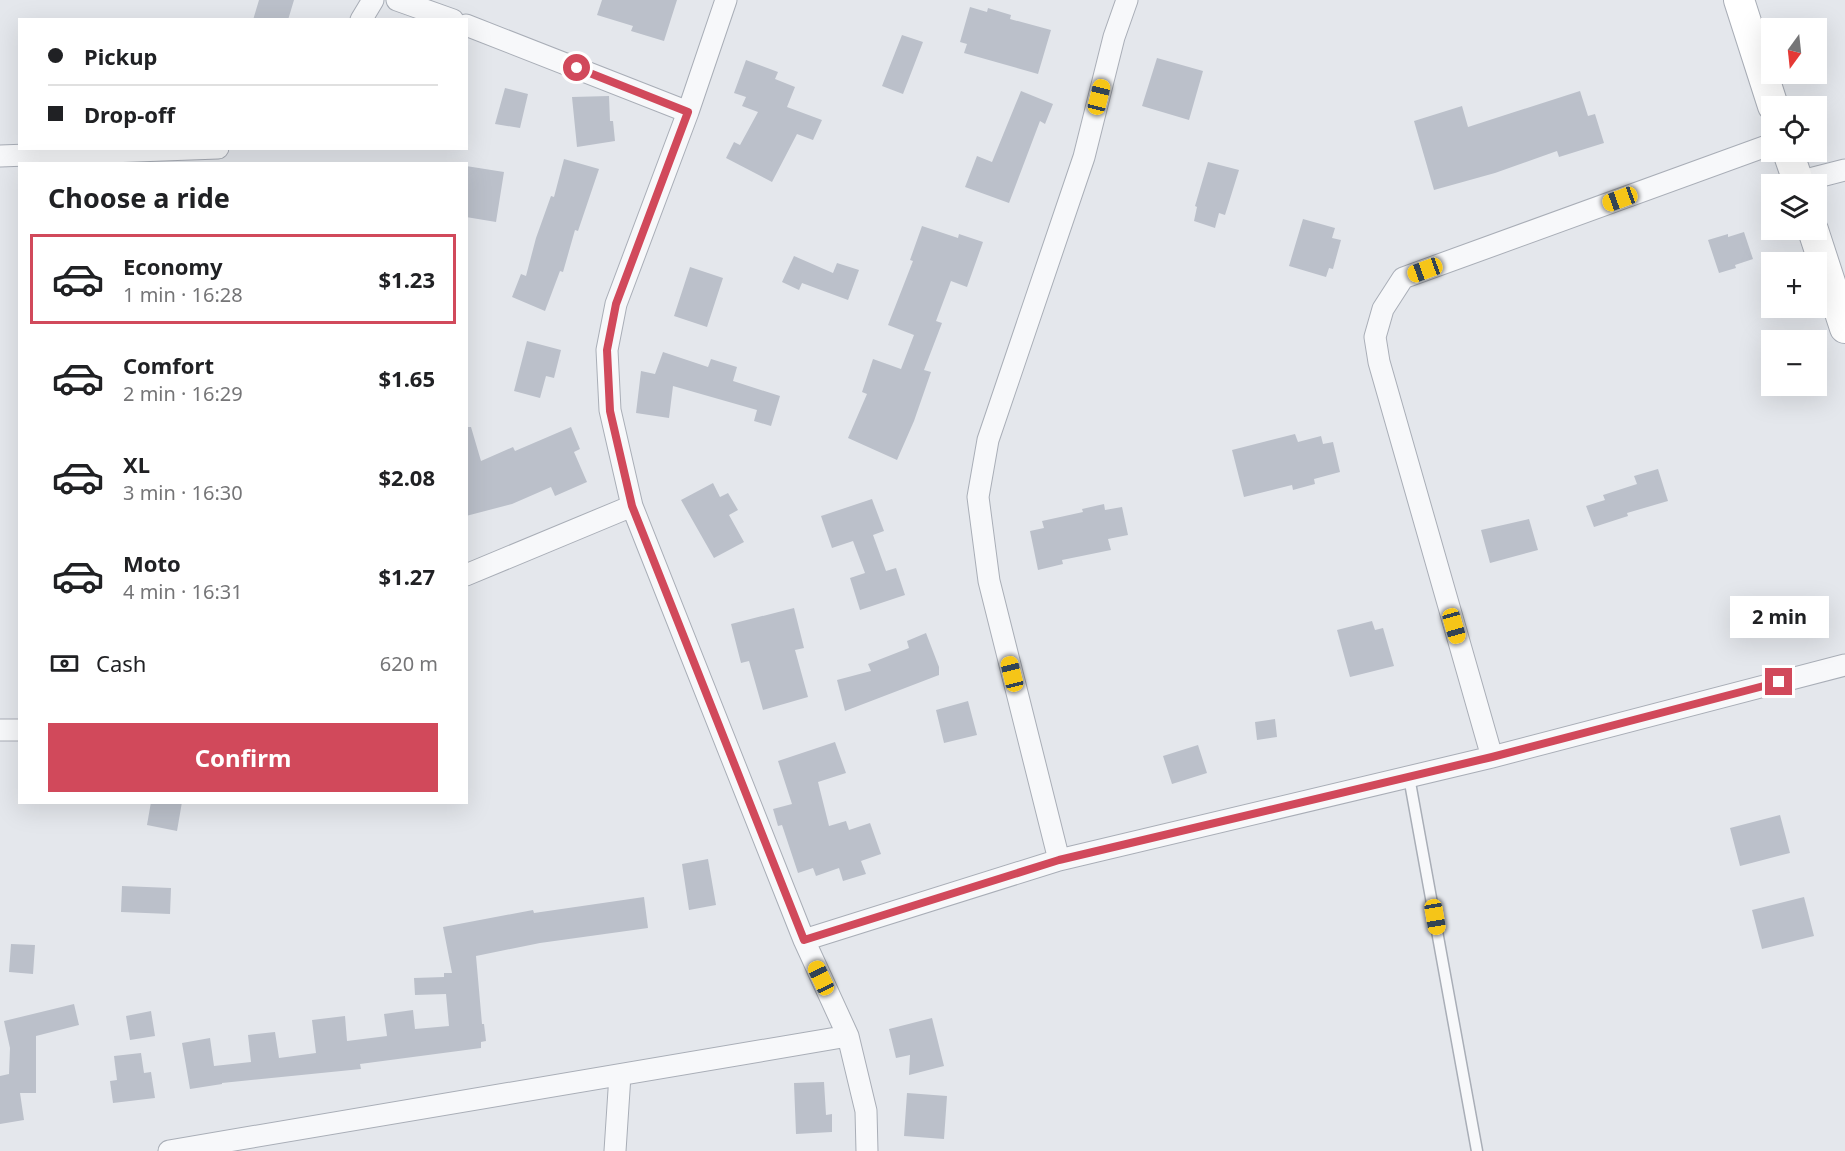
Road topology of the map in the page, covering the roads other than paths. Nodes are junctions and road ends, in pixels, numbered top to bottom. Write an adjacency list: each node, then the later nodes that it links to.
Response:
1 (373, 0): 7 (street)
2 (397, 0): 6 (street)
3 (726, 0): 10 (street)
4 (1127, 0): 25 (street)
5 (1739, 0): 9 (street)
6 (448, 12)
7 (362, 18)
8 (468, 26): 10 (street)
9 (1770, 96)
10 (688, 112): 18 (street)
11 (1761, 148): 23 (street)
12 (216, 154): 13 (street)
13 (0, 156)
14 (1845, 170): 15 (street)
15 (1827, 175)
16 (1817, 240): 17 (street)
17 (1845, 328)
18 (632, 506): 19 (street); 26 (street)
19 (468, 574)
20 (1845, 665): 23 (street)
21 (0, 730): 22 (street)
22 (18, 730)
23 (1492, 757): 24 (street)
24 (1409, 777): 25 (street); 32 (lane)
25 (1059, 860): 26 (street)
26 (804, 940): 27 (street)
27 (848, 1036): 28 (street); 31 (street)
28 (620, 1075): 29 (street); 30 (street)
29 (169, 1151)
30 (615, 1151)
31 (867, 1151)
32 (1477, 1151)

